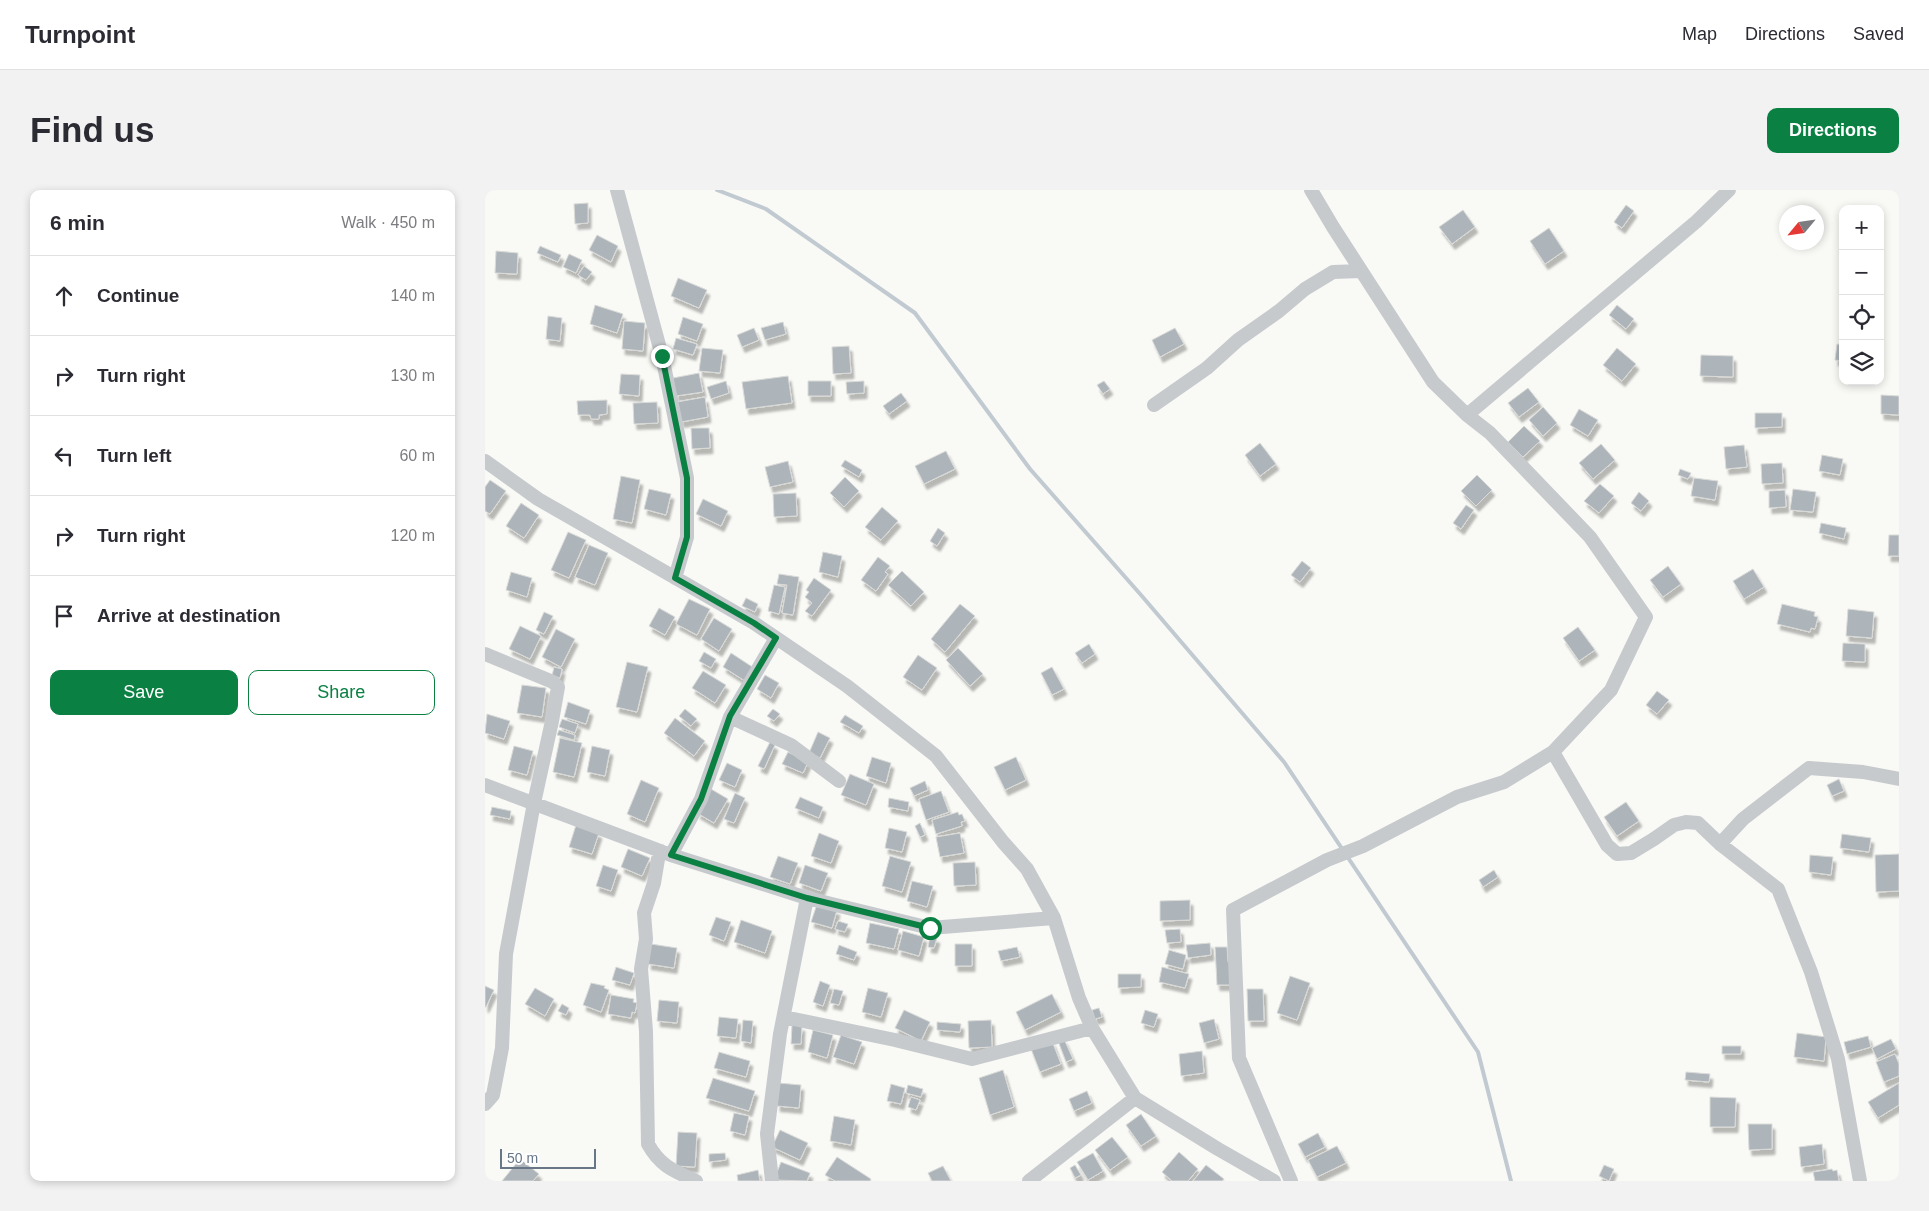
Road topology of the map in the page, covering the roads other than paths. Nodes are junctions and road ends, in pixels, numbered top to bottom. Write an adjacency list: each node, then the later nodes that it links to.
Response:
1 (617, 190): 8 (street)
2 (1311, 190): 4 (street)
3 (1729, 190): 6 (street)
4 (1361, 271): 5 (street); 6 (street)
5 (1154, 405)
6 (1467, 415): 12 (street)
7 (485, 461): 8 (street)
8 (675, 578): 9 (street)
9 (776, 638): 11 (street); 20 (street)
10 (485, 654): 16 (street)
11 (730, 716): 14 (street); 18 (street)
12 (1553, 752): 17 (street); 29 (street)
13 (1899, 779): 17 (street)
14 (839, 781)
15 (485, 785): 16 (street)
16 (534, 802): 18 (street); 24 (street)
17 (1720, 844): 30 (street)
18 (666, 853): 19 (street); 25 (street)
19 (807, 898): 20 (street); 21 (street)
20 (1054, 918): 22 (street)
21 (784, 1017): 22 (street); 26 (street)
22 (1091, 1028): 23 (street)
23 (1135, 1098): 27 (street); 28 (street)
24 (485, 1104)
25 (696, 1181)
26 (772, 1181)
27 (1029, 1181)
28 (1274, 1181)
29 (1291, 1181)
30 (1860, 1181)

